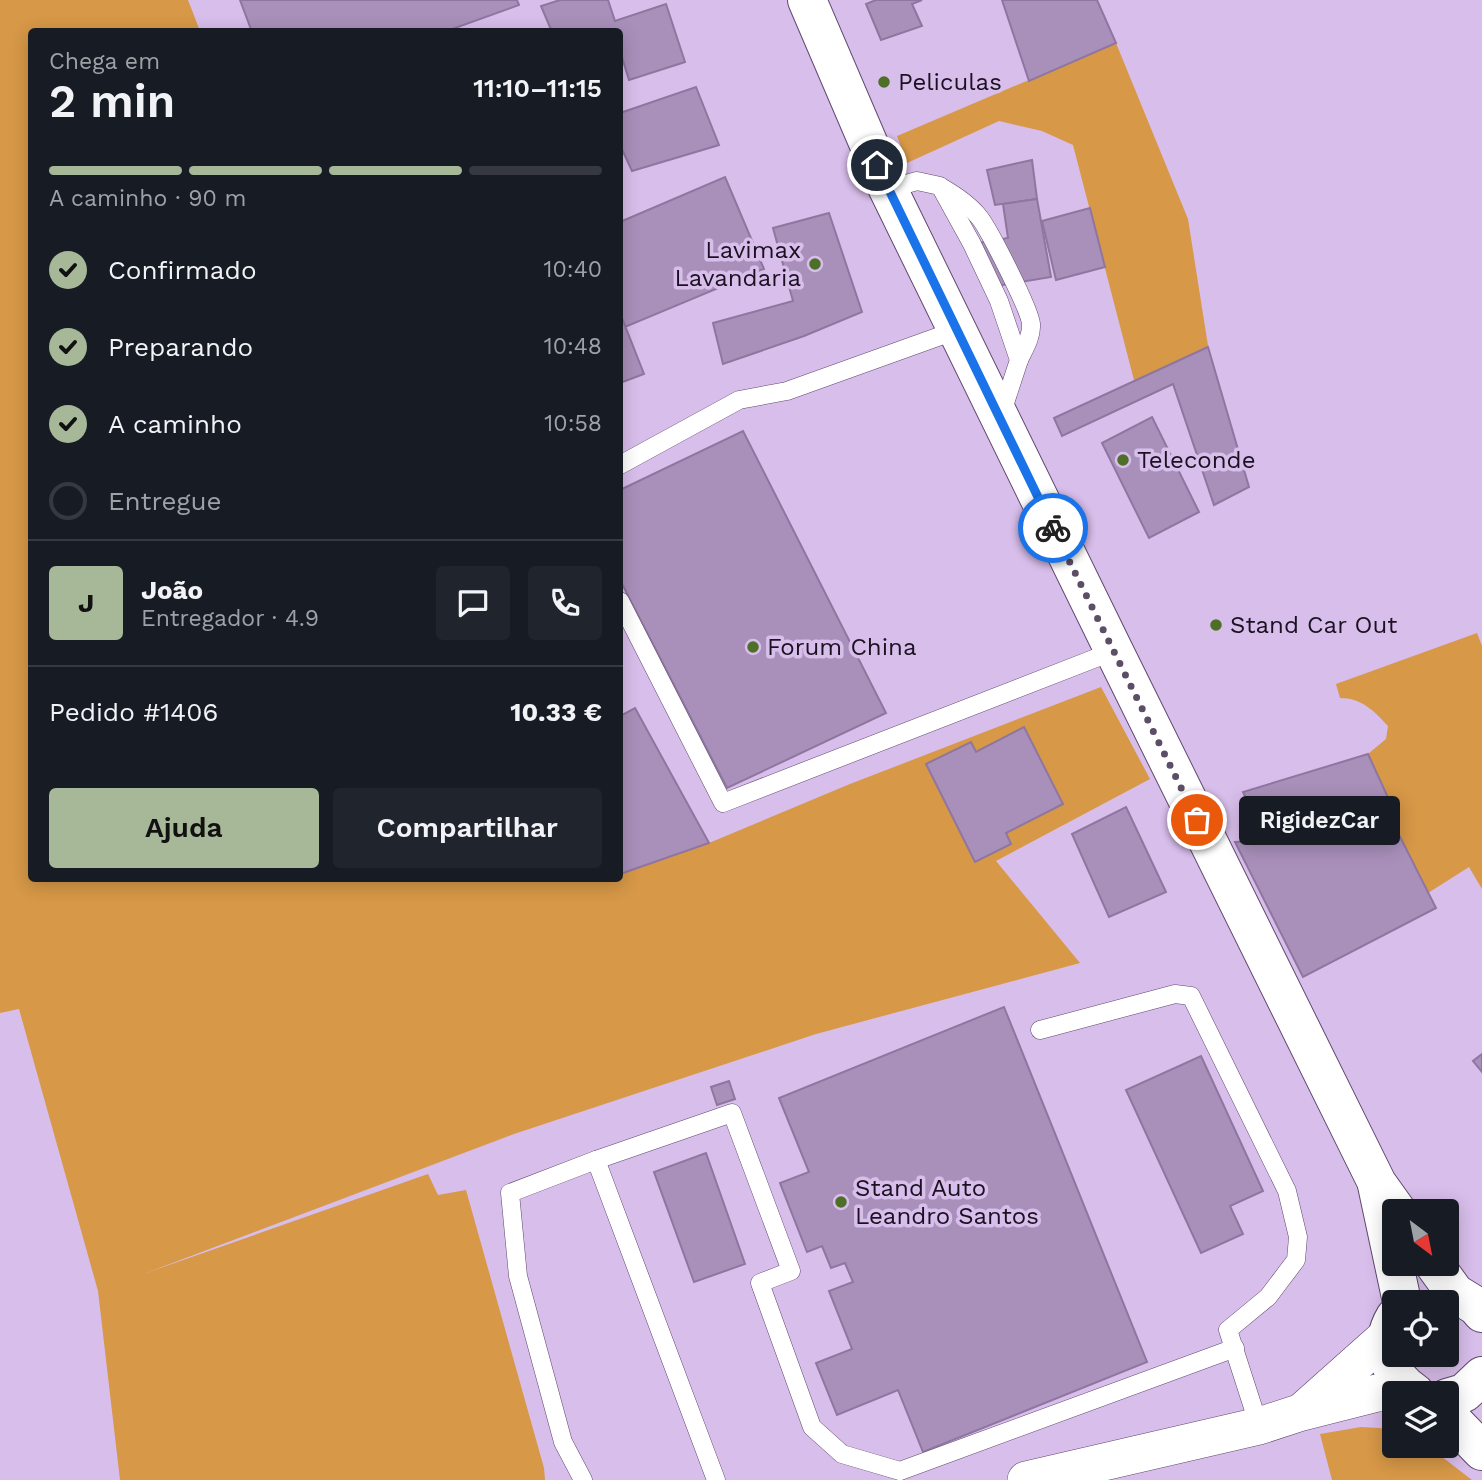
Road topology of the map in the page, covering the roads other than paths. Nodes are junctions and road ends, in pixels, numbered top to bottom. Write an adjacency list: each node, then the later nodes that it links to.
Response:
1 (807, 0): 2 (main road)
2 (888, 189): 3 (main road); 4 (lane)
3 (957, 330): 4 (main road); 5 (lane)
4 (1000, 419): 7 (main road)
5 (623, 463)
6 (623, 607): 7 (lane)
7 (1114, 651): 10 (main road)
8 (1040, 1030): 13 (lane)
9 (596, 1160): 13 (lane); 21 (lane); 22 (lane)
10 (1387, 1197): 11 (main road)
11 (1392, 1290)
12 (1382, 1330): 17 (street)
13 (1235, 1348): 18 (lane)
14 (1482, 1377): 16 (main road)
15 (1382, 1393): 17 (street)
16 (1459, 1394)
17 (1302, 1412): 18 (street)
18 (1259, 1426): 23 (street)
19 (1459, 1427): 20 (main road)
20 (1482, 1451)
21 (583, 1480)
22 (716, 1480)
23 (1028, 1480)

